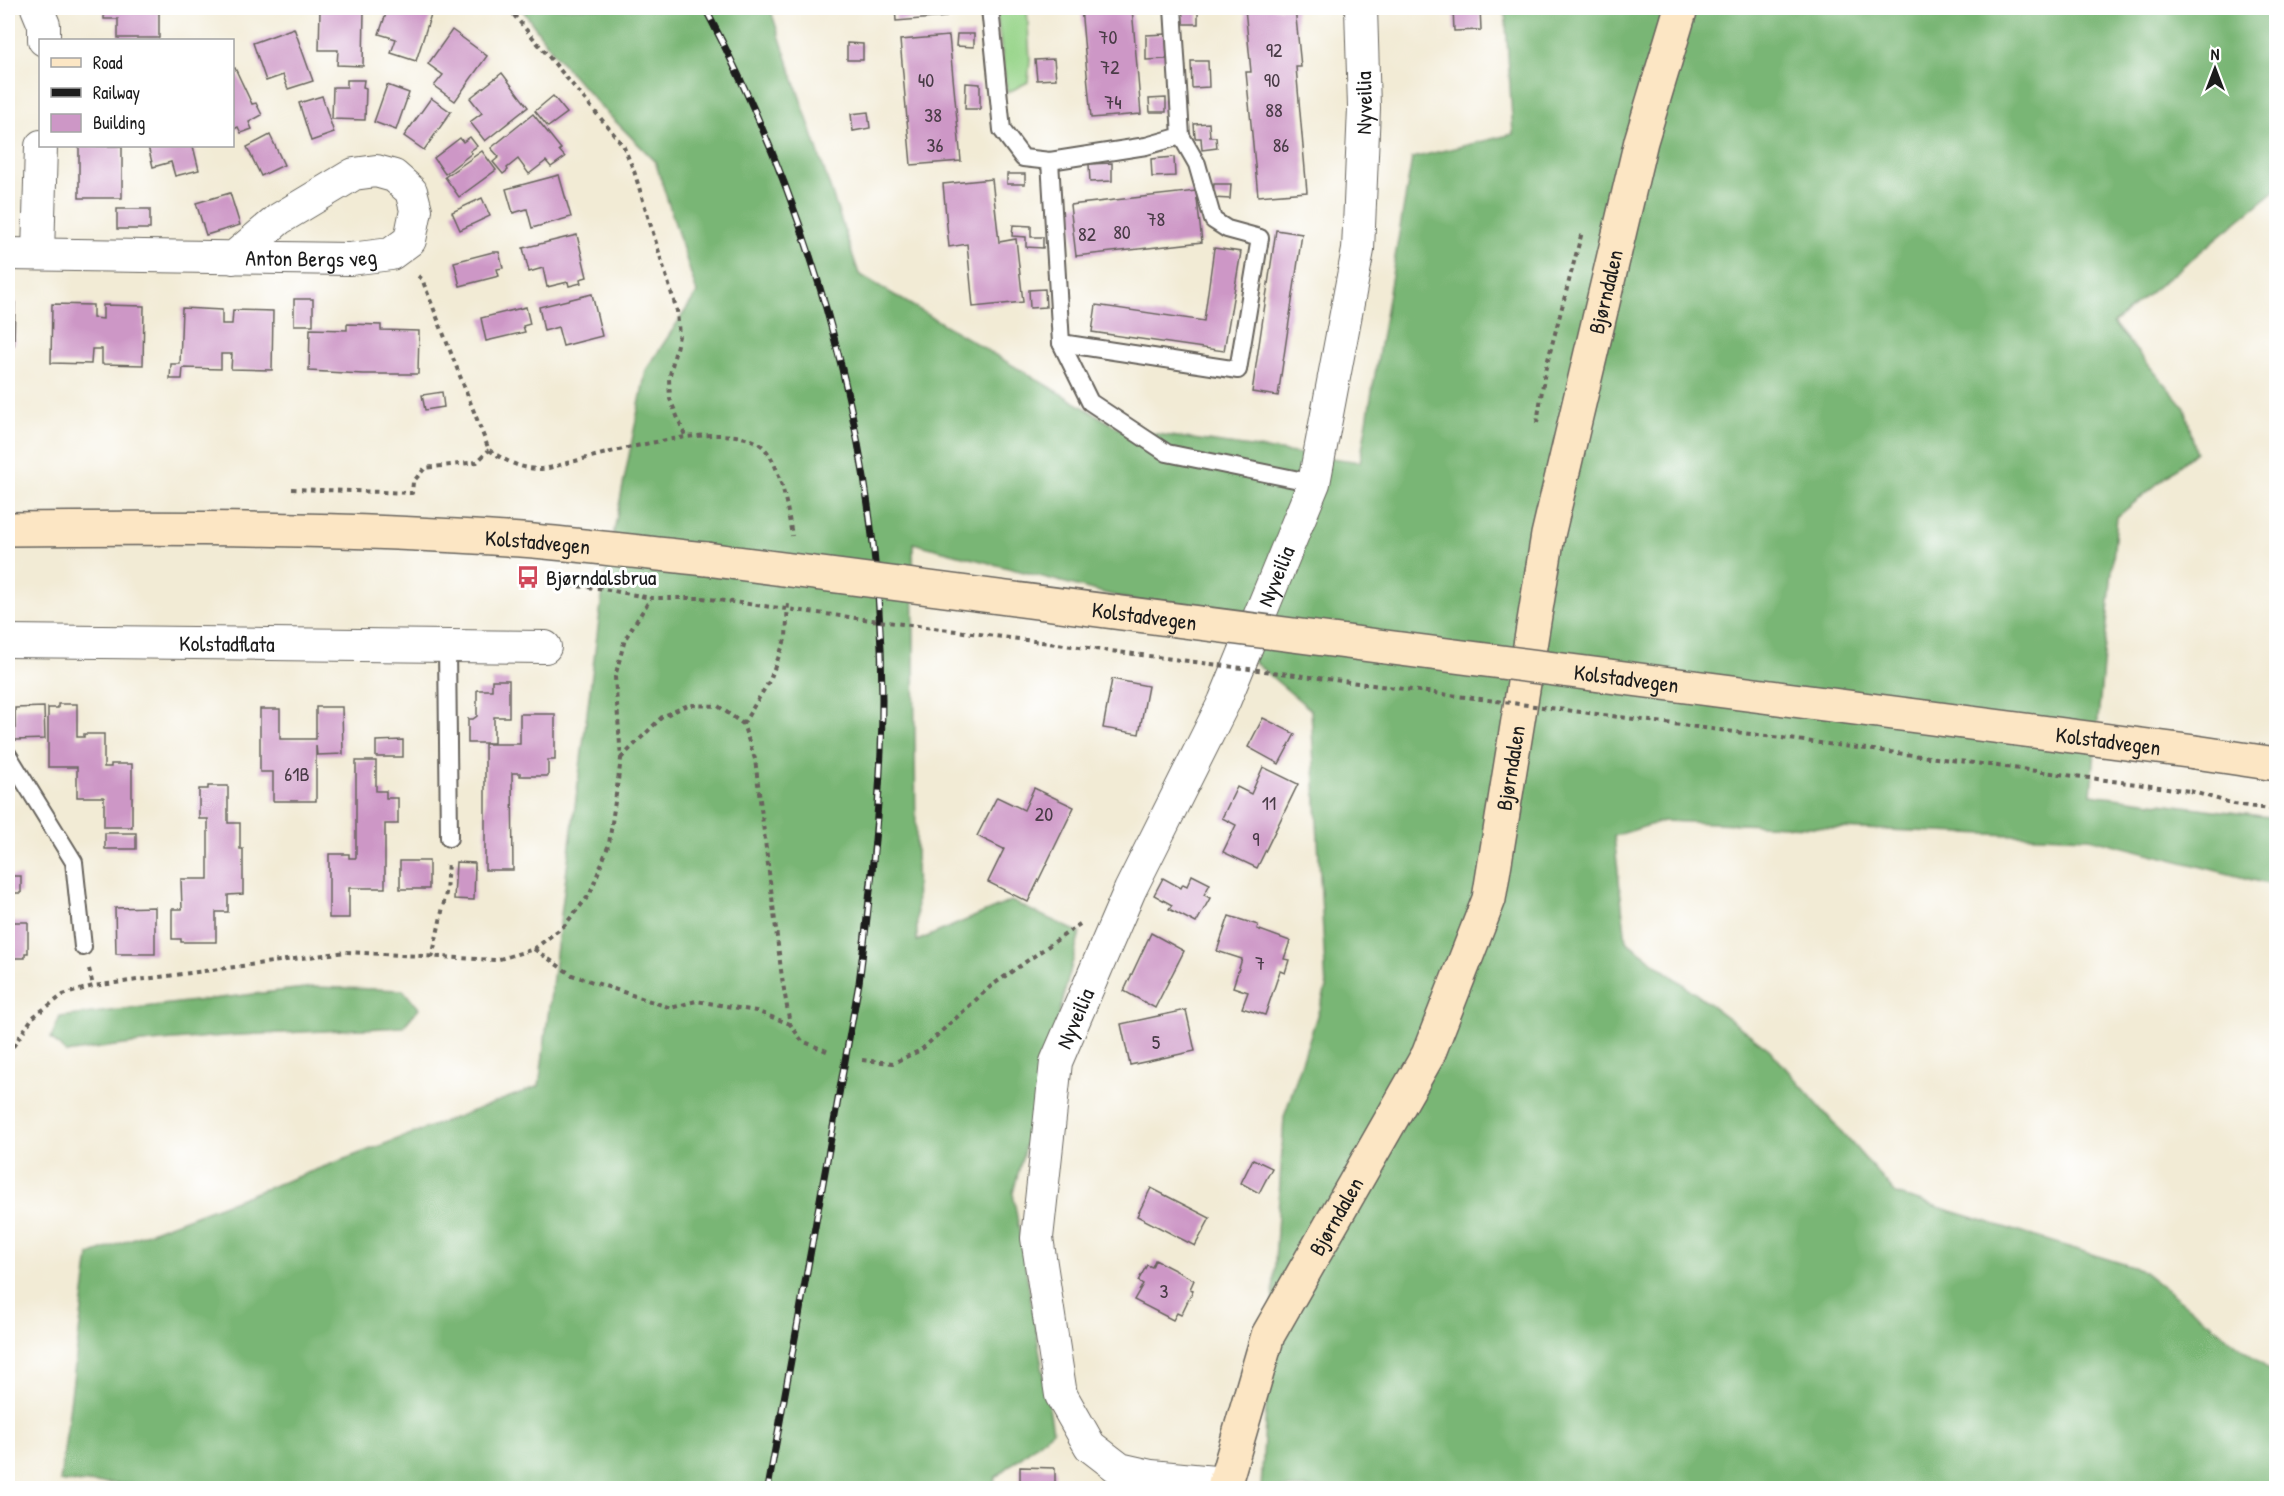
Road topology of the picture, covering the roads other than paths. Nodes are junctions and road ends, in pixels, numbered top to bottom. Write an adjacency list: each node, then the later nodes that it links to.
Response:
1 (37, 8): 6 (street)
2 (990, 8): 9 (lane)
3 (1173, 8): 7 (lane)
4 (1361, 8): 13 (street, Nyveilia)
5 (1682, 8): 22 (main road, Bjørndalen)
6 (44, 39)
7 (1181, 136): 9 (lane); 12 (lane)
8 (41, 147): 10 (street, Anton Bergs veg)
9 (1050, 161): 12 (lane)
10 (23, 254): 11 (street, Anton Bergs veg)
11 (233, 258): 11 (street, Anton Bergs veg)
12 (1061, 343): 13 (lane)
13 (1314, 483): 22 (street, Nyveilia)
14 (8, 529): 19 (main road, Kolstadvegen, bridge)
15 (8, 641): 16 (street, Kolstadflata)
16 (447, 646): 17 (street, Kolstadflata); 20 (lane)
17 (546, 648)
18 (8, 755): 21 (lane)
19 (2277, 764)
20 (449, 838)
21 (83, 947)
22 (1226, 1486)

